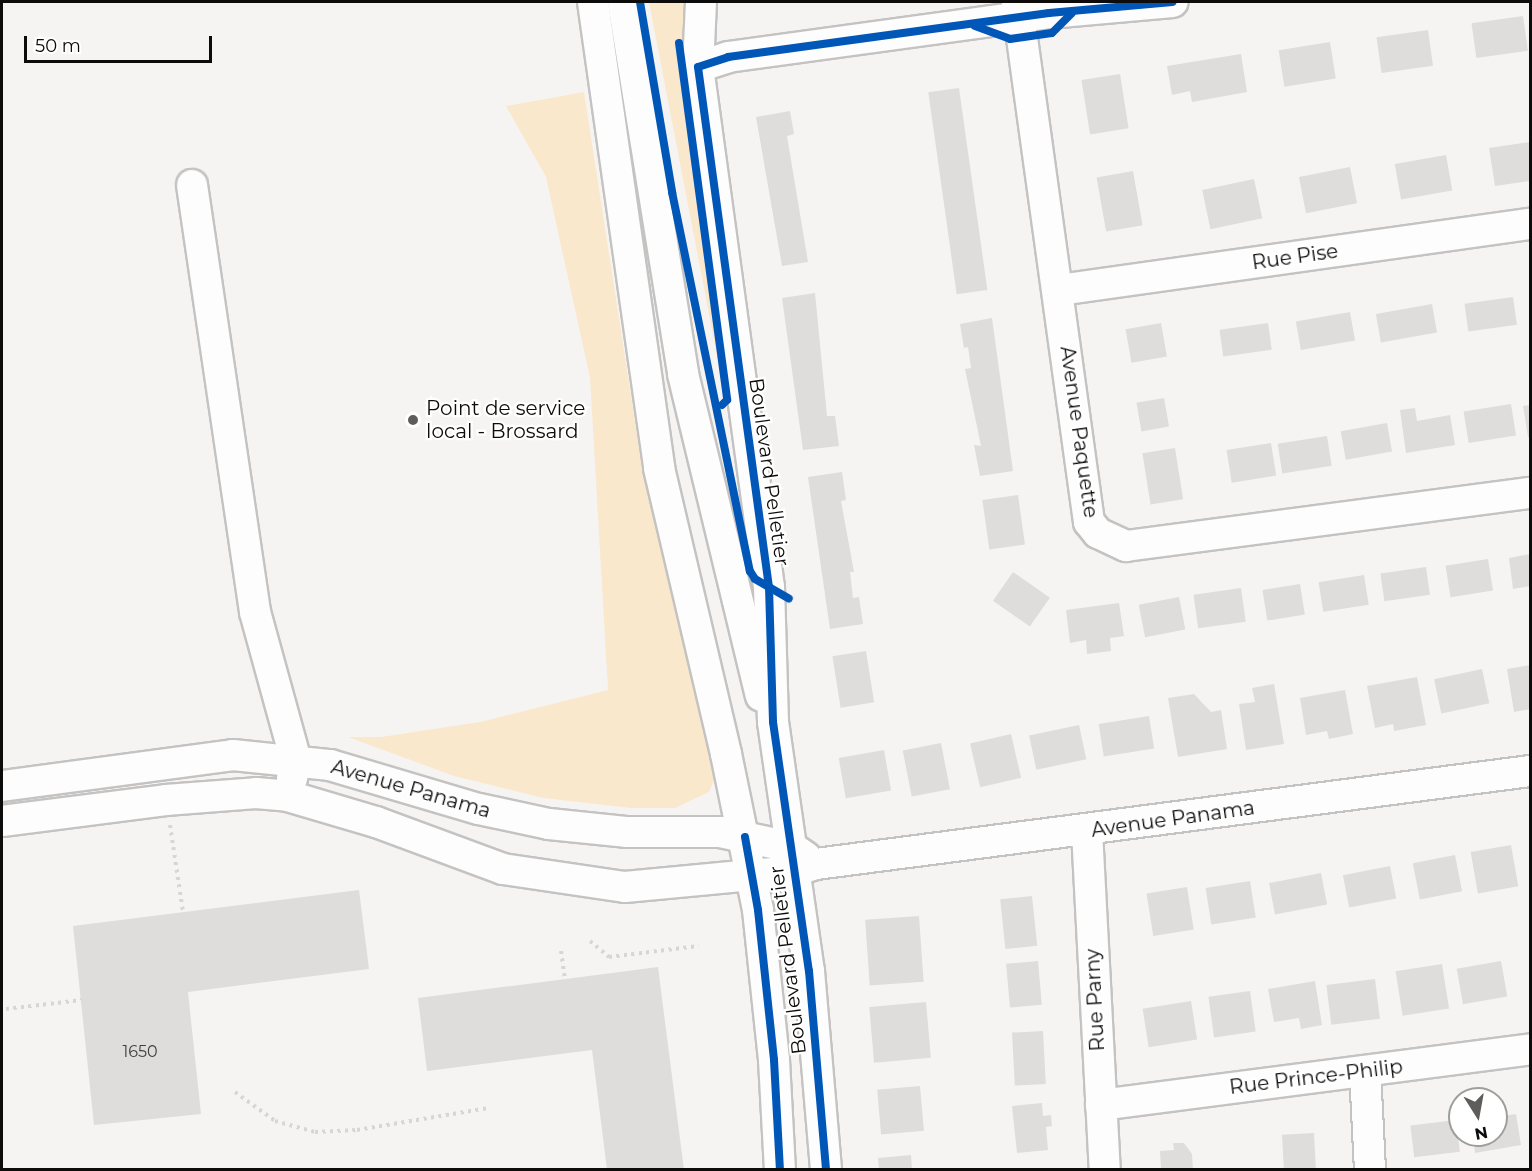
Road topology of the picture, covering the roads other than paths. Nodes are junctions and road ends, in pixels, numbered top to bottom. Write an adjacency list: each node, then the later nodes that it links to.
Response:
1 (593, 2): 18 (street, Boulevard Pelletier)
2 (622, 2): 11 (street, Boulevard Pelletier)
3 (701, 2): 6 (street, Boulevard Pelletier)
4 (1173, 2): 5 (street)
5 (1018, 9): 6 (street); 9 (street, Avenue Paquette)
6 (698, 67): 11 (street, Boulevard Pelletier)
7 (192, 185): 12 (street)
8 (1530, 224): 9 (street, Rue Pise)
9 (1059, 290): 10 (street, Avenue Paquette)
10 (1530, 493)
11 (777, 754): 19 (street, Boulevard Pelletier)
12 (296, 761): 14 (street, Avenue Panama); 15 (street); 18 (street, Avenue Panama)
13 (1530, 771): 17 (street, Avenue Panama)
14 (2, 786)
15 (288, 796): 16 (street, Avenue Panama); 20 (street, Avenue Panama)
16 (2, 820)
17 (1087, 831): 19 (street, Avenue Panama); 23 (street, Rue Parny)
18 (745, 837): 19 (street, Avenue Panama); 20 (street, Boulevard Pelletier)
19 (800, 861): 20 (street, Avenue Panama); 25 (street, Boulevard Pelletier)
20 (752, 876): 24 (street, Boulevard Pelletier)
21 (1530, 1049): 22 (street, Rue Prince-Philip)
22 (1365, 1071): 23 (street, Rue Prince-Philip); 27 (street)
23 (1101, 1105): 26 (street, Rue Parny)
24 (780, 1170)
25 (826, 1170)
26 (1105, 1170)
27 (1370, 1170)

